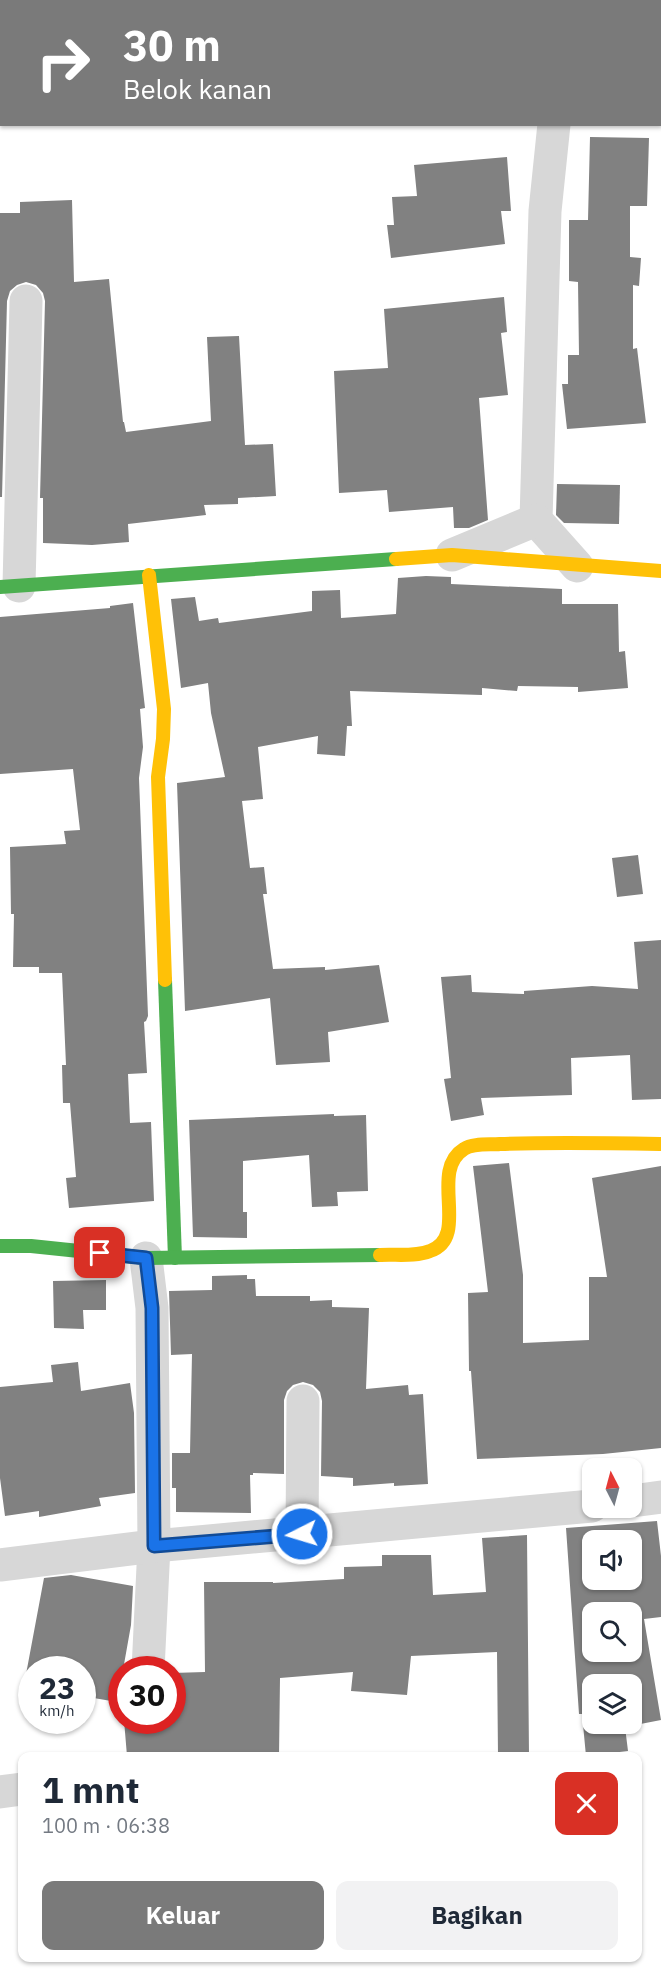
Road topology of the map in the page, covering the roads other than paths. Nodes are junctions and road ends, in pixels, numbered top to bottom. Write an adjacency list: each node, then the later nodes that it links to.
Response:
1 (554, 126): 3 (street)
2 (26, 302): 8 (street)
3 (536, 520): 4 (street); 5 (street)
4 (452, 555): 5 (street); 7 (street)
5 (577, 566): 6 (street)
6 (661, 571)
7 (148, 576): 8 (street); 11 (street)
8 (9, 586)
9 (661, 1144): 11 (street)
10 (0, 1246): 11 (street)
11 (160, 1258): 17 (street)
12 (303, 1401): 16 (street)
13 (661, 1497): 14 (street)
14 (642, 1500)
15 (582, 1507): 16 (street)
16 (302, 1534): 17 (street)
17 (154, 1546): 18 (street); 19 (street)
18 (0, 1565)
19 (149, 1656)
20 (18, 1790): 21 (street)
21 (0, 1792)

